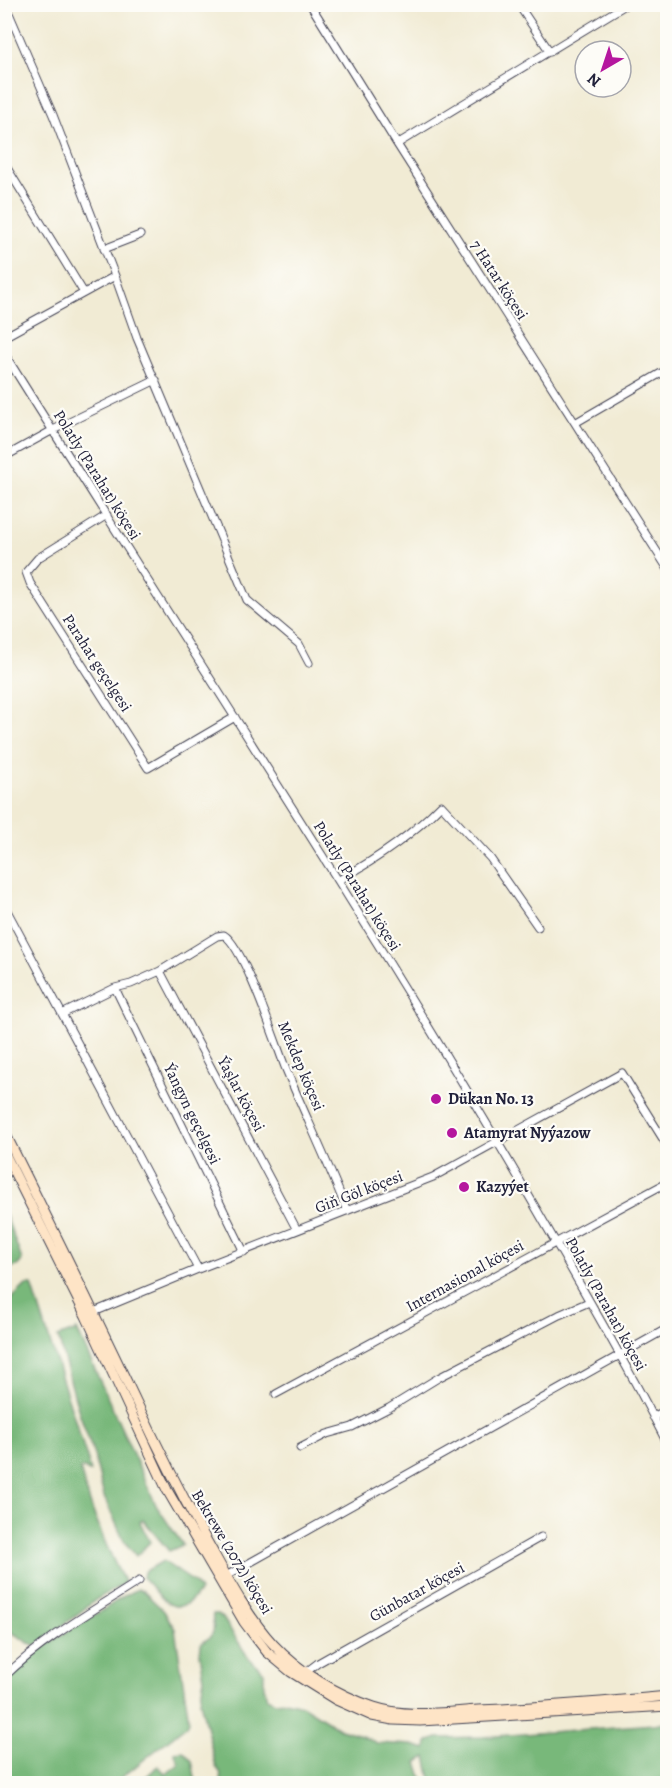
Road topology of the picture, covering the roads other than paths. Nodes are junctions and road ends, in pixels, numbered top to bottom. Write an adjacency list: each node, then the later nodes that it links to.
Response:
1 (5, 4): 9 (street)
2 (310, 4): 6 (street, 7 Hatar köçesi)
3 (518, 4): 5 (street)
4 (627, 4): 5 (street)
5 (550, 51): 6 (street)
6 (397, 144): 16 (street, 7 Hatar köçesi)
7 (4, 163): 11 (street)
8 (140, 235): 9 (street)
9 (104, 249): 10 (street)
10 (115, 276): 11 (street); 15 (street)
11 (84, 293): 12 (street)
12 (4, 337)
13 (4, 353): 17 (street, Polatly (Parahat) köçesi)
14 (668, 369): 16 (street)
15 (156, 380): 17 (street); 21 (street)
16 (575, 423): 20 (street, 7 Hatar köçesi)
17 (53, 430): 18 (street); 19 (street, Polatly (Parahat) köçesi)
18 (4, 457)
19 (106, 515): 22 (street, Polatly (Parahat) köçesi); 22 (street, Parahat geçelgesi)
20 (668, 569)
21 (309, 663)
22 (234, 717): 23 (street, Polatly (Parahat) köçesi)
23 (339, 880): 25 (street); 30 (street, Polatly (Parahat) köçesi)
24 (4, 905): 28 (street)
25 (538, 927)
26 (160, 971): 27 (street); 34 (street, Mekdep köçesi); 35 (street, Ýaşlar köçesi)
27 (115, 988): 28 (street); 37 (street, Ýangyn geçelgesi)
28 (62, 1014): 38 (street)
29 (4, 1131): 40 (main road, Bekrewe (2072) köçesi)
30 (498, 1143): 31 (street, Giň Göl köçesi); 34 (street, Giň Göl köçesi); 36 (street, Polatly (Parahat) köçesi)
31 (668, 1147)
32 (4, 1152): 40 (main road, Bekrewe (2072) köçesi)
33 (668, 1182): 36 (street, Internasional köçesi)
34 (347, 1211): 35 (street, Giň Göl köçesi)
35 (297, 1230): 37 (street, Giň Göl köçesi)
36 (555, 1242): 39 (street, Polatly (Parahat) köçesi); 43 (street, Internasional köçesi)
37 (244, 1252): 38 (street, Giň Göl köçesi)
38 (198, 1269): 40 (street, Giň Göl köçesi)
39 (589, 1302): 42 (street, Polatly (Parahat) köçesi); 47 (street)
40 (90, 1314): 49 (main road, Bekrewe (2072) köçesi); 54 (main road, Bekrewe (2072) köçesi)
41 (668, 1328): 42 (street)
42 (619, 1356): 45 (street, Polatly (Parahat) köçesi); 49 (street)
43 (276, 1394)
44 (668, 1409): 45 (street)
45 (653, 1417): 46 (street, Polatly (Parahat) köçesi)
46 (668, 1444)
47 (300, 1448)
48 (541, 1538): 51 (street, Günbatar köçesi)
49 (226, 1576): 51 (main road, Bekrewe (2072) köçesi)
50 (139, 1581): 52 (street)
51 (306, 1672): 53 (main road, Bekrewe (2072) köçesi)
52 (4, 1677)
53 (668, 1696)
54 (668, 1706)

